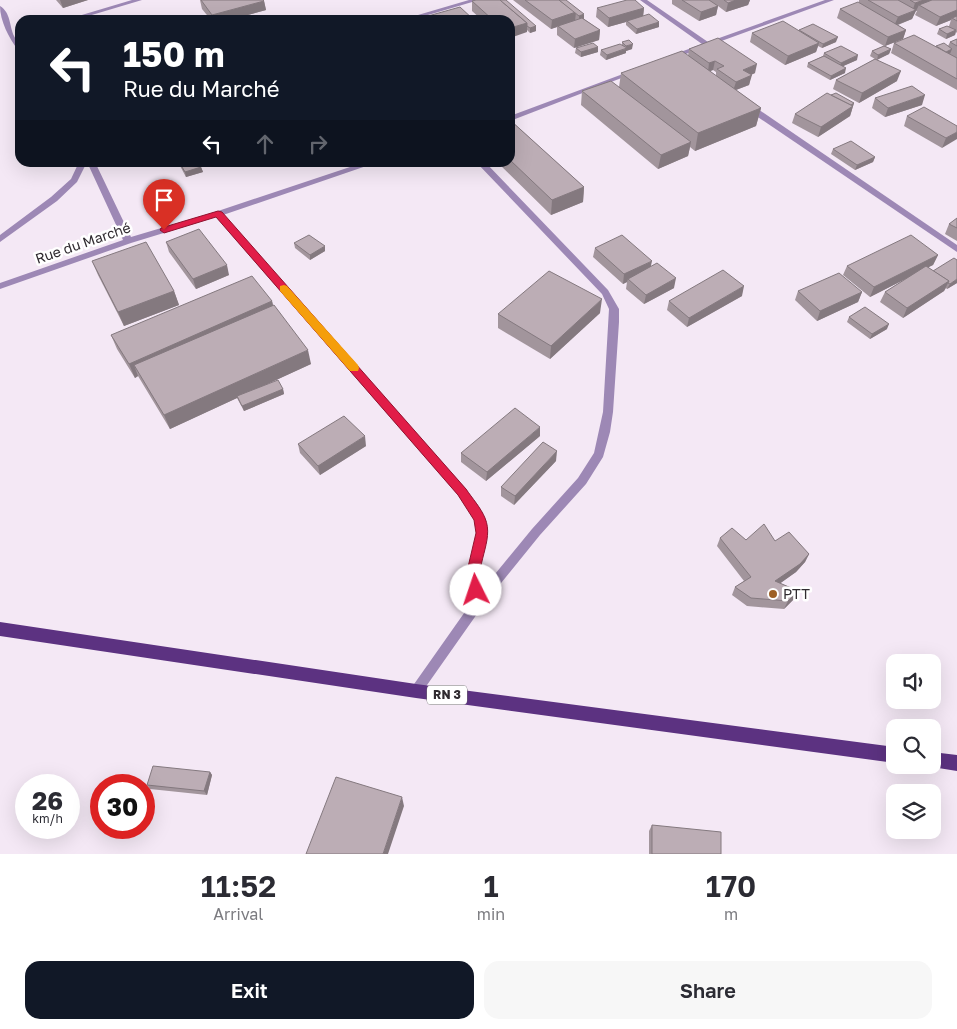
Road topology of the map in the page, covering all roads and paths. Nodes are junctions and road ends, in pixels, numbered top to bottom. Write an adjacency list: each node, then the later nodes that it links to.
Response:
1 (139, 0): 6 (street)
2 (476, 0): 7 (street)
3 (643, 0): 11 (street)
4 (831, 0): 11 (street)
5 (0, 8): 9 (street)
6 (86, 15)
7 (422, 15)
8 (15, 35): 9 (street)
9 (11, 36): 10 (street)
10 (15, 42)
11 (706, 44): 12 (street)
12 (674, 56): 13 (street); 14 (street)
13 (665, 60)
14 (682, 62)
15 (638, 70): 17 (street)
16 (738, 100): 25 (street)
17 (515, 117)
18 (80, 167): 23 (street)
19 (93, 167): 24 (street)
20 (359, 167): 22 (street, Rue du Marché)
21 (485, 167): 27 (street)
22 (218, 214): 24 (street, Rue du Marché); 27 (street)
23 (0, 239)
24 (128, 241): 26 (street, Rue du Marché)
25 (957, 249)
26 (0, 286)
27 (480, 600): 29 (street)
28 (0, 629): 29 (main road, RN 3)
29 (416, 691): 30 (main road, RN 3)
30 (886, 754)
31 (941, 761): 32 (main road)
32 (957, 763)

